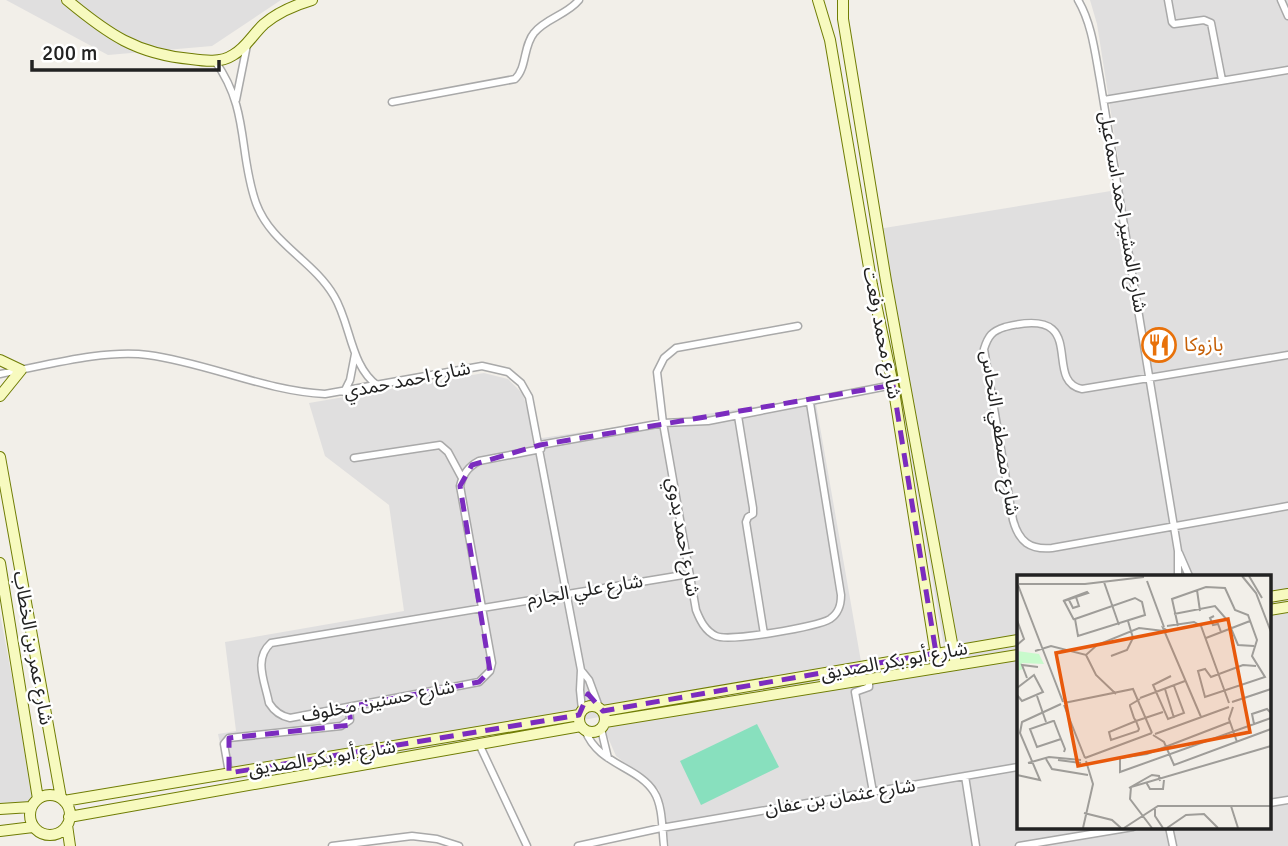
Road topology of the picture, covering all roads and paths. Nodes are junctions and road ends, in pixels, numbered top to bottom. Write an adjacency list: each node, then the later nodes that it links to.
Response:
1 (67, 0): 11 (street)
2 (312, 0): 10 (street)
3 (579, 0): 16 (street)
4 (819, 0): 5 (street); 17 (street, شارع محمد رفعت)
5 (840, 0): 18 (street, شارع محمد رفعت)
6 (1078, 0): 14 (street, شارع المشير احمد اسماعيل)
7 (1168, 0): 13 (street)
8 (1281, 0): 9 (street)
9 (1288, 16)
10 (249, 41): 11 (street); 15 (street)
11 (215, 61): 15 (street)
12 (1288, 69): 13 (street)
13 (1222, 80): 14 (street)
14 (1104, 100): 26 (street, شارع المشير احمد اسماعيل)
15 (236, 102): 21 (street)
16 (391, 102)
17 (870, 273): 18 (street); 19 (street, شارع محمد رفعت)
18 (885, 276): 19 (street); 53 (street, شارع محمد رفعت)
19 (872, 285): 27 (street, شارع محمد رفعت)
20 (797, 326): 33 (street, شارع احمد بدوي)
21 (355, 352): 28 (street); 29 (street)
22 (1288, 355): 26 (street)
23 (0, 360): 24 (street)
24 (21, 370): 25 (street, شارع احمد حمدي); 29 (street, شارع احمد حمدي); 30 (street)
25 (0, 374)
26 (1151, 378): 39 (street, شارع المشير احمد اسماعيل); 39 (street, شارع مصطفي النحاس)
27 (893, 385): 31 (street); 54 (street, شارع محمد رفعت)
28 (378, 386): 29 (street, شارع احمد حمدي); 34 (street, شارع احمد حمدي)
29 (344, 392)
30 (0, 396)
31 (810, 403): 32 (street); 51 (street, شارع احمد بدوي)
32 (738, 415): 33 (street); 51 (street)
33 (663, 423): 34 (street); 42 (street, شارع احمد بدوي)
34 (541, 447): 37 (street); 45 (street, شارع احمد حمدي)
35 (0, 457): 71 (street, شارع عمر بن الخطاب)
36 (354, 458): 37 (street)
37 (462, 478): 48 (street, شارع حسنين مخلوف)
38 (1288, 506): 39 (street)
39 (1174, 526): 40 (street, شارع المشير احمد اسماعيل)
40 (1178, 551): 43 (street, شارع المشير احمد اسماعيل); 44 (street, شارع المشير احمد اسماعيل)
41 (0, 563): 73 (street, شارع عمر بن الخطاب)
42 (689, 574): 45 (street, شارع علي الجارم); 51 (street, شارع احمد بدوي)
43 (1178, 575)
44 (1189, 575)
45 (566, 593): 48 (street, شارع علي الجارم); 58 (street, شارع احمد حمدي)
46 (1288, 594): 47 (street)
47 (1270, 597)
48 (481, 607): 60 (street, شارع حسنين مخلوف); 60 (street, شارع حسنين مخلوف)
49 (1288, 607): 50 (street)
50 (1270, 610)
51 (764, 634)
52 (1017, 640): 53 (street, شارع أبو بكر الصديق)
53 (954, 650): 54 (street, شارع أبو بكر الصديق); 56 (street, شارع محمد رفعت)
54 (936, 653): 57 (street, شارع محمد رفعت); 61 (street, شارع أبو بكر الصديق)
55 (1017, 655): 56 (street, شارع أبو بكر الصديق)
56 (956, 665): 57 (street, شارع أبو بكر الصديق)
57 (938, 668): 59 (street, شارع أبو بكر الصديق)
58 (581, 670): 61 (street, شارع احمد حمدي); 62 (street, شارع احمد حمدي)
59 (869, 679): 63 (street, شارع أبو بكر الصديق); 70 (street)
60 (349, 707): 68 (street)
61 (601, 709): 62 (street); 63 (street)
62 (581, 712): 64 (street); 68 (street, شارع أبو بكر الصديق)
63 (603, 726): 64 (street); 66 (street)
64 (583, 728): 65 (street, شارع أبو بكر الصديق); 66 (street)
65 (480, 746): 76 (street, شارع أبو بكر الصديق); 89 (street)
66 (608, 758): 78 (street)
67 (1017, 767): 69 (street, شارع عثمان بن عفان)
68 (229, 774): 71 (street, شارع أبو بكر الصديق)
69 (965, 776): 70 (street, شارع عثمان بن عفان); 92 (street)
70 (873, 792): 78 (street, شارع عثمان بن عفان)
71 (63, 800): 73 (street); 76 (street)
72 (1288, 800): 74 (street)
73 (34, 803): 75 (street); 77 (street)
74 (1270, 803)
75 (0, 809)
76 (68, 821): 82 (street); 86 (street)
77 (33, 827): 81 (street); 82 (street)
78 (661, 828): 90 (street, شارع عثمان بن عفان); 91 (street)
79 (1127, 828): 93 (street)
80 (1169, 828): 94 (street)
81 (0, 831)
82 (44, 834): 85 (street)
83 (393, 842): 84 (street); 88 (street)
84 (343, 845): 87 (street)
85 (46, 846)
86 (70, 846)
87 (332, 846)
88 (459, 846)
89 (527, 846)
90 (578, 846)
91 (664, 846)
92 (976, 846)
93 (1019, 846)
94 (1173, 846)

